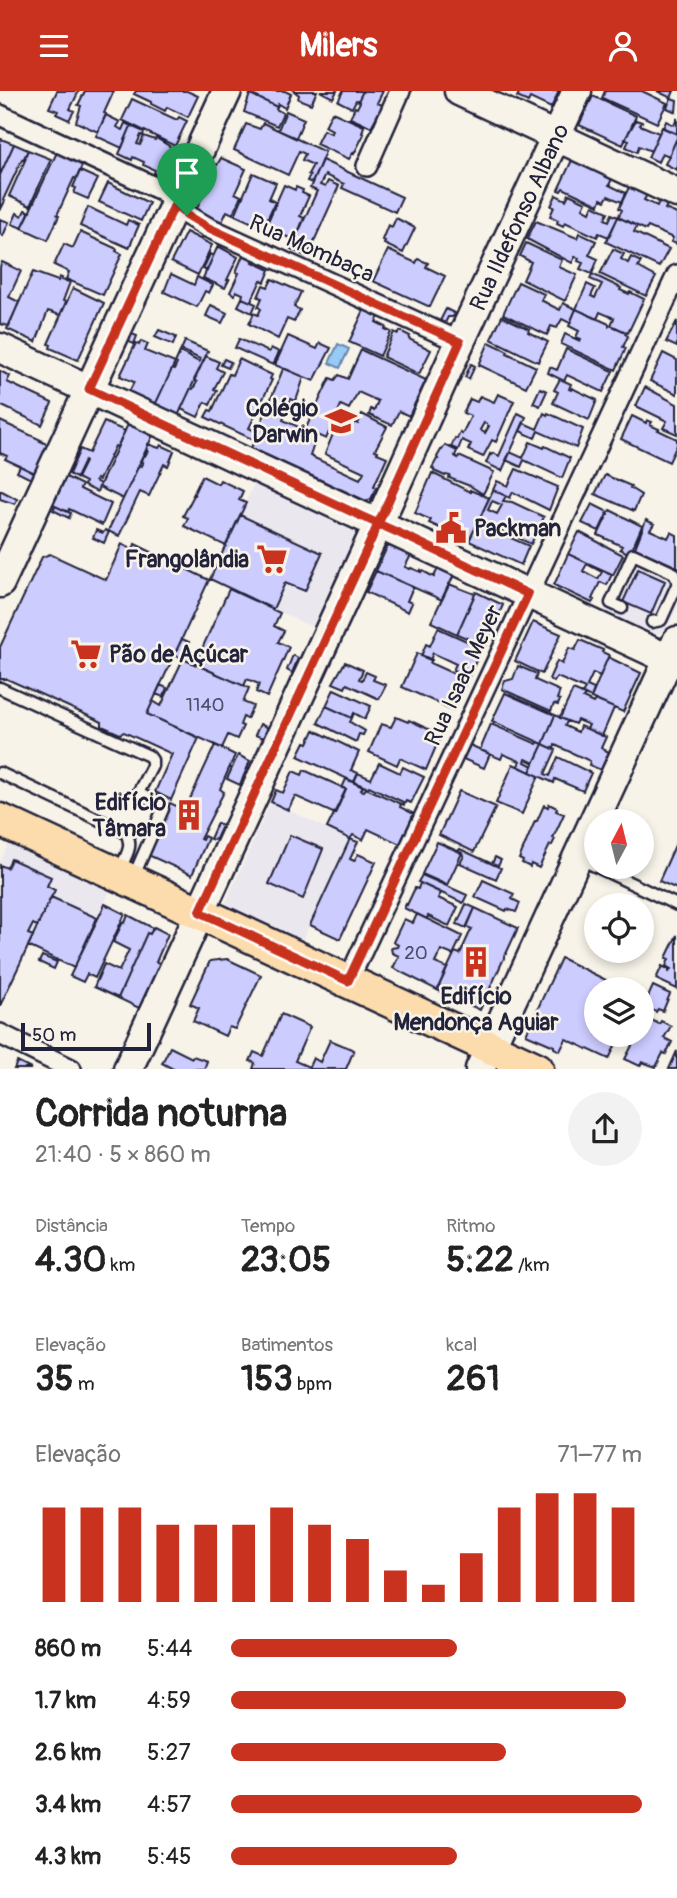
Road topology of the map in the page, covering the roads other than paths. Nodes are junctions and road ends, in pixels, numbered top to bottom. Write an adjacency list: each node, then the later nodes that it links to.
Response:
1 (227, 91): 9 (street)
2 (400, 91): 7 (street)
3 (459, 91): 6 (street)
4 (577, 91): 6 (street, Rua Ildefonso Albano)
5 (0, 115): 9 (street, Rua Mombaça)
6 (556, 137): 8 (street); 11 (street, Rua Ildefonso Albano)
7 (367, 166)
8 (677, 193)
9 (175, 204): 11 (street, Rua Mombaça); 13 (street)
10 (677, 275): 18 (street, Rua Isaac Meyer)
11 (460, 342): 14 (street, Rua Ildefonso Albano)
12 (0, 348): 13 (street)
13 (89, 389): 14 (street); 16 (street)
14 (378, 524): 18 (street); 28 (street, Rua Ildefonso Albano)
15 (677, 580): 19 (lane)
16 (0, 583)
17 (677, 585): 20 (lane)
18 (528, 594): 21 (street); 29 (street, Rua Isaac Meyer)
19 (622, 608)
20 (652, 622)
21 (674, 655): 25 (street)
22 (0, 688): 26 (lane)
23 (0, 773): 26 (lane)
24 (0, 820): 26 (main road)
25 (578, 858): 27 (lane); 31 (street)
26 (125, 877): 28 (main road)
27 (677, 905)
28 (200, 912): 29 (main road); 33 (street, Rua Ildefonso Albano)
29 (348, 981): 31 (main road)
30 (0, 1034): 32 (street)
31 (485, 1058): 34 (main road)
32 (71, 1069)
33 (128, 1069)
34 (537, 1069)

